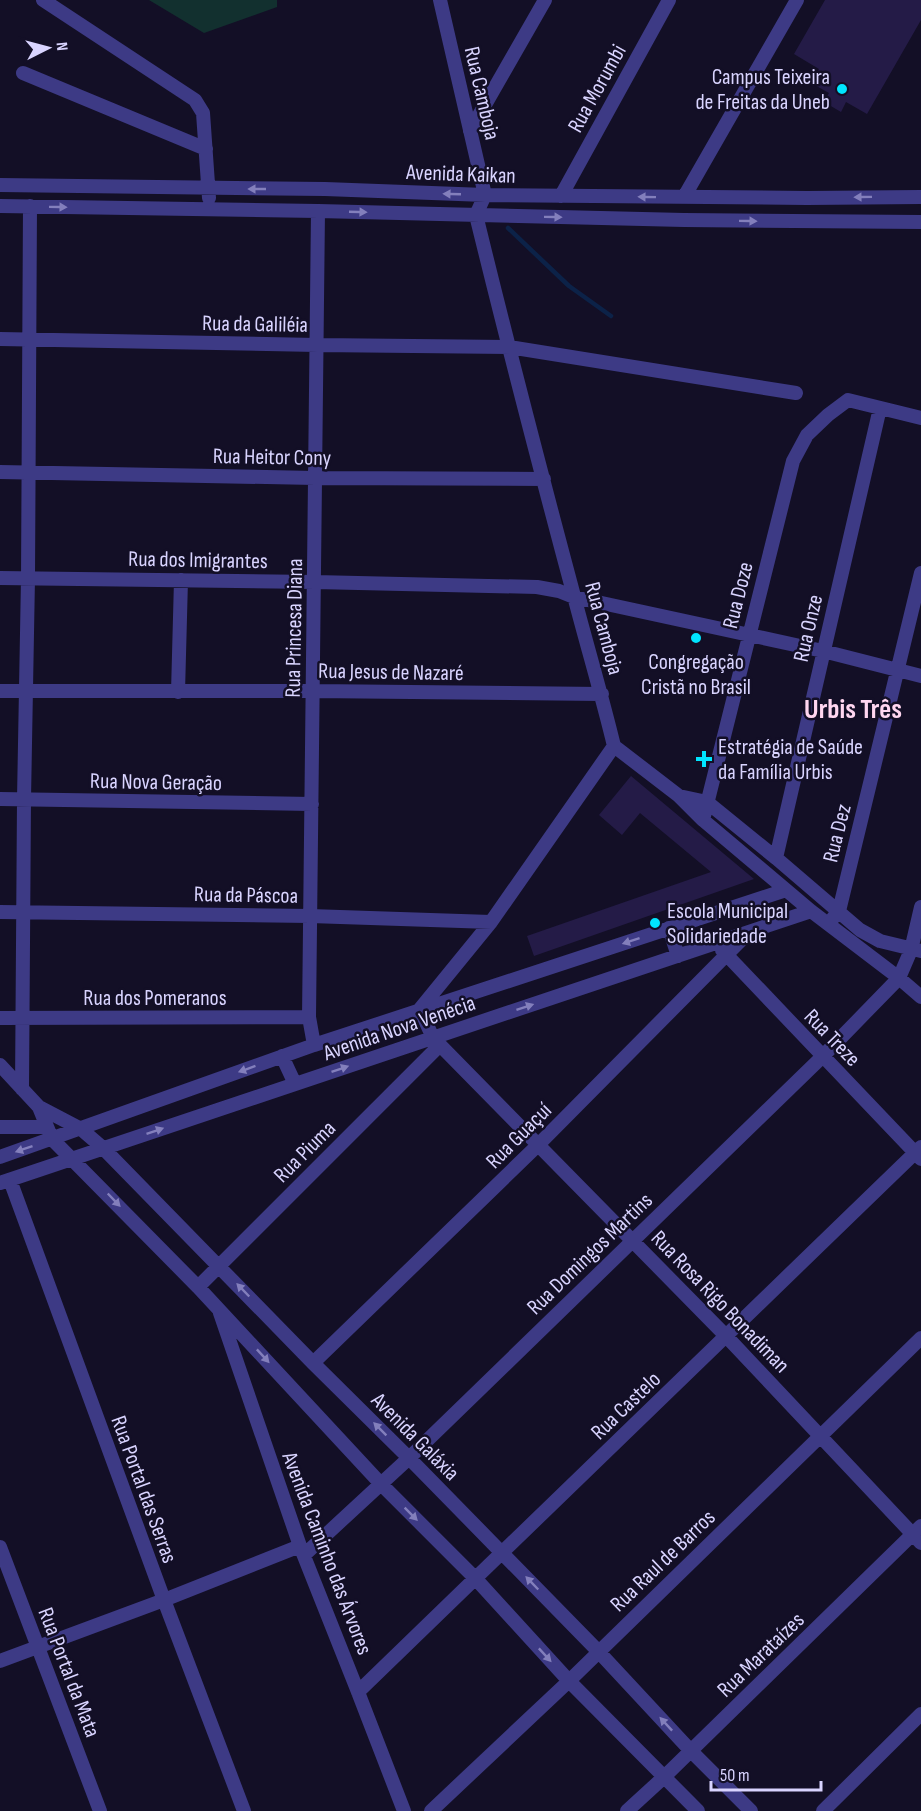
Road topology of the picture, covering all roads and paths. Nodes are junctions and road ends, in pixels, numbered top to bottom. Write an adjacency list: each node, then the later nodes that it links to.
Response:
1 (43, 0): 8 (street)
2 (440, 0): 7 (street, Rua Camboja)
3 (545, 0): 7 (street)
4 (669, 0): 11 (street, Rua Morumbi)
5 (797, 0): 12 (street)
6 (22, 73): 8 (street)
7 (470, 132): 14 (street, Rua Camboja)
8 (206, 148): 10 (street)
9 (0, 185): 10 (street, Avenida Kaikan)
10 (208, 188): 14 (street, Avenida Kaikan, one-way to 10); 17 (street)
11 (561, 196): 12 (street, Avenida Kaikan, one-way to 11); 14 (street, Avenida Kaikan)
12 (684, 197): 13 (street, Avenida Kaikan, one-way to 12)
13 (921, 197)
14 (480, 205): 18 (street, Avenida Kaikan, one-way to 14); 19 (street, Avenida Kaikan, one-way to 19); 23 (street, Rua Camboja)
15 (0, 206): 16 (street, Avenida Kaikan)
16 (30, 206): 17 (street, Avenida Kaikan, one-way to 17); 21 (street)
17 (209, 209): 18 (street, Avenida Kaikan)
18 (318, 210): 22 (street, Rua Princesa Diana)
19 (921, 222)
20 (0, 339): 21 (street, Rua da Galiléia)
21 (30, 339): 22 (street, Rua da Galiléia); 28 (street)
22 (317, 345): 23 (street, Rua da Galiléia); 29 (street, Rua Princesa Diana)
23 (508, 347): 24 (street, Rua da Galiléia); 30 (street, Rua Camboja)
24 (796, 393)
25 (880, 408): 26 (street); 37 (street, Rua Doze); 38 (street, Rua Onze)
26 (921, 417)
27 (0, 472): 28 (street, Rua Heitor Cony)
28 (28, 473): 29 (street, Rua Heitor Cony); 33 (street)
29 (315, 478): 30 (street, Rua Heitor Cony); 35 (street, Rua Princesa Diana)
30 (544, 478): 36 (street, Rua Camboja)
31 (921, 573): 39 (street, Rua Dez)
32 (0, 578): 33 (street, Rua dos Imigrantes)
33 (28, 578): 34 (street, Rua dos Imigrantes); 42 (street)
34 (182, 580): 35 (street, Rua dos Imigrantes); 44 (street)
35 (315, 582): 36 (street, Rua dos Imigrantes); 43 (street, Rua Princesa Diana)
36 (574, 597): 37 (street, Rua dos Imigrantes); 45 (street, Rua Camboja)
37 (749, 634): 38 (street, Rua dos Imigrantes); 50 (street, Rua Doze)
38 (823, 651): 39 (street, Rua dos Imigrantes); 53 (street, Rua Onze)
39 (897, 671): 40 (street, Rua dos Imigrantes); 57 (street, Rua Dez)
40 (921, 676)
41 (0, 691): 42 (street, Rua Jesus de Nazaré)
42 (26, 691): 44 (street, Rua Jesus de Nazaré); 49 (street)
43 (313, 691): 44 (street, Rua Jesus de Nazaré); 45 (street, Rua Jesus de Nazaré); 51 (street, Rua Princesa Diana)
44 (178, 692)
45 (602, 694): 46 (street, Rua Camboja)
46 (614, 746): 47 (street); 61 (street)
47 (679, 796): 50 (street); 52 (street)
48 (0, 799): 49 (street, Rua Nova Geração)
49 (24, 799): 51 (street, Rua Nova Geração); 59 (street)
50 (707, 802): 52 (street, Rua Doze); 53 (street)
51 (312, 804): 60 (street, Rua Princesa Diana)
52 (703, 820): 54 (street)
53 (776, 858): 57 (street)
54 (786, 891): 56 (street); 63 (street, Avenida Nova Venécia)
55 (921, 907): 66 (street)
56 (811, 911): 62 (street); 64 (street, Avenida Nova Venécia)
57 (839, 911): 62 (street, Rua Dez); 66 (street)
58 (0, 912): 59 (street, Rua da Páscoa)
59 (23, 912): 60 (street, Rua da Páscoa); 74 (street)
60 (310, 916): 61 (street, Rua da Páscoa); 72 (street, Rua Princesa Diana)
61 (491, 922): 71 (street)
62 (828, 924): 69 (street)
63 (669, 928): 68 (street); 71 (street, Avenida Nova Venécia, one-way to 71)
64 (748, 932): 65 (street, Avenida Nova Venécia); 67 (street, Rua Guaçuí)
65 (715, 944): 67 (street, Rua Treze); 68 (street, Avenida Nova Venécia)
66 (916, 951): 69 (street)
67 (727, 955): 78 (street, Rua Treze); 86 (street, Rua Guaçuí)
68 (678, 956): 75 (street, Avenida Nova Venécia, one-way to 68)
69 (899, 978): 70 (street); 78 (street, Rua Domingos Martins)
70 (921, 997)
71 (420, 1009): 75 (street, Rua Rosa Rigo Bonadiman); 76 (street, Avenida Nova Venécia)
72 (309, 1017): 74 (street, Rua dos Pomeranos); 76 (street, Rua Princesa Diana)
73 (0, 1018): 74 (street, Rua dos Pomeranos)
74 (21, 1018): 81 (street)
75 (437, 1042): 80 (street, Avenida Nova Venécia, one-way to 75); 86 (street, Rua Rosa Rigo Bonadiman); 93 (street, Rua Piuma)
76 (314, 1045): 77 (street, Avenida Nova Venécia)
77 (282, 1056): 80 (street); 84 (street, Avenida Nova Venécia, one-way to 84)
78 (823, 1056): 88 (street, Rua Treze); 92 (street, Rua Domingos Martins)
79 (0, 1065): 81 (street)
80 (295, 1084): 87 (street, Avenida Nova Venécia, one-way to 80)
81 (22, 1089): 82 (street)
82 (39, 1107): 84 (street, Avenida Galáxia); 85 (street)
83 (0, 1127): 85 (street)
84 (81, 1129): 85 (street, Avenida Nova Venécia); 87 (street, Avenida Galáxia)
85 (49, 1133): 89 (street, Avenida Nova Venécia, one-way to 89); 90 (street)
86 (538, 1145): 92 (street, Rua Rosa Rigo Bonadiman); 98 (street, Rua Guaçuí)
87 (103, 1148): 90 (street, Avenida Nova Venécia); 93 (street, Avenida Galáxia)
88 (919, 1153): 96 (street, Rua Castelo)
89 (0, 1157)
90 (73, 1159): 91 (street, Avenida Nova Venécia); 94 (street, one-way to 94)
91 (5, 1181): 107 (street, Rua Portal das Serras)
92 (632, 1240): 96 (street, Rua Rosa Rigo Bonadiman); 100 (street, Rua Domingos Martins)
93 (219, 1265): 94 (street, Rua Piuma); 98 (street, Avenida Galáxia, one-way to 93)
94 (198, 1287): 95 (street)
95 (219, 1308): 101 (street, one-way to 101); 104 (street, Avenida Caminho das Árvores)
96 (726, 1336): 99 (street, Rua Rosa Rigo Bonadiman); 105 (street, Rua Castelo)
97 (921, 1338): 99 (street, Rua Raul de Barros)
98 (313, 1363): 100 (street, Avenida Galáxia, one-way to 98)
99 (821, 1435): 102 (street, Rua Rosa Rigo Bonadiman); 109 (street, Rua Raul de Barros)
100 (410, 1458): 101 (street, Rua Domingos Martins); 105 (street, Avenida Galáxia)
101 (381, 1484): 104 (street, Rua Domingos Martins); 106 (street, one-way to 106)
102 (918, 1535): 114 (street, Rua Marataízes)
103 (0, 1547): 108 (street, Rua Portal da Mata)
104 (302, 1551): 107 (street); 112 (street, Avenida Caminho das Árvores)
105 (503, 1553): 106 (street, Rua Castelo); 109 (street, Avenida Galáxia, one-way to 105)
106 (475, 1578): 111 (street, one-way to 111); 112 (street, Rua Castelo)
107 (164, 1600): 108 (street); 117 (street, Rua Portal das Serras)
108 (39, 1648): 110 (street); 116 (street, Rua Portal da Mata)
109 (598, 1651): 111 (street, Rua Raul de Barros); 114 (street, Avenida Galáxia, one-way to 109)
110 (0, 1661)
111 (569, 1681): 115 (street); 119 (street, Rua Raul de Barros)
112 (358, 1692): 118 (street, Avenida Caminho das Árvores)
113 (921, 1714): 123 (street)
114 (691, 1751): 115 (street, Rua Marataízes); 122 (street, Avenida Galáxia)
115 (664, 1777): 120 (street, Rua Marataízes); 121 (street)
116 (100, 1811)
117 (244, 1811)
118 (404, 1811)
119 (430, 1811)
120 (627, 1811)
121 (698, 1811)
122 (751, 1811)
123 (824, 1811)

